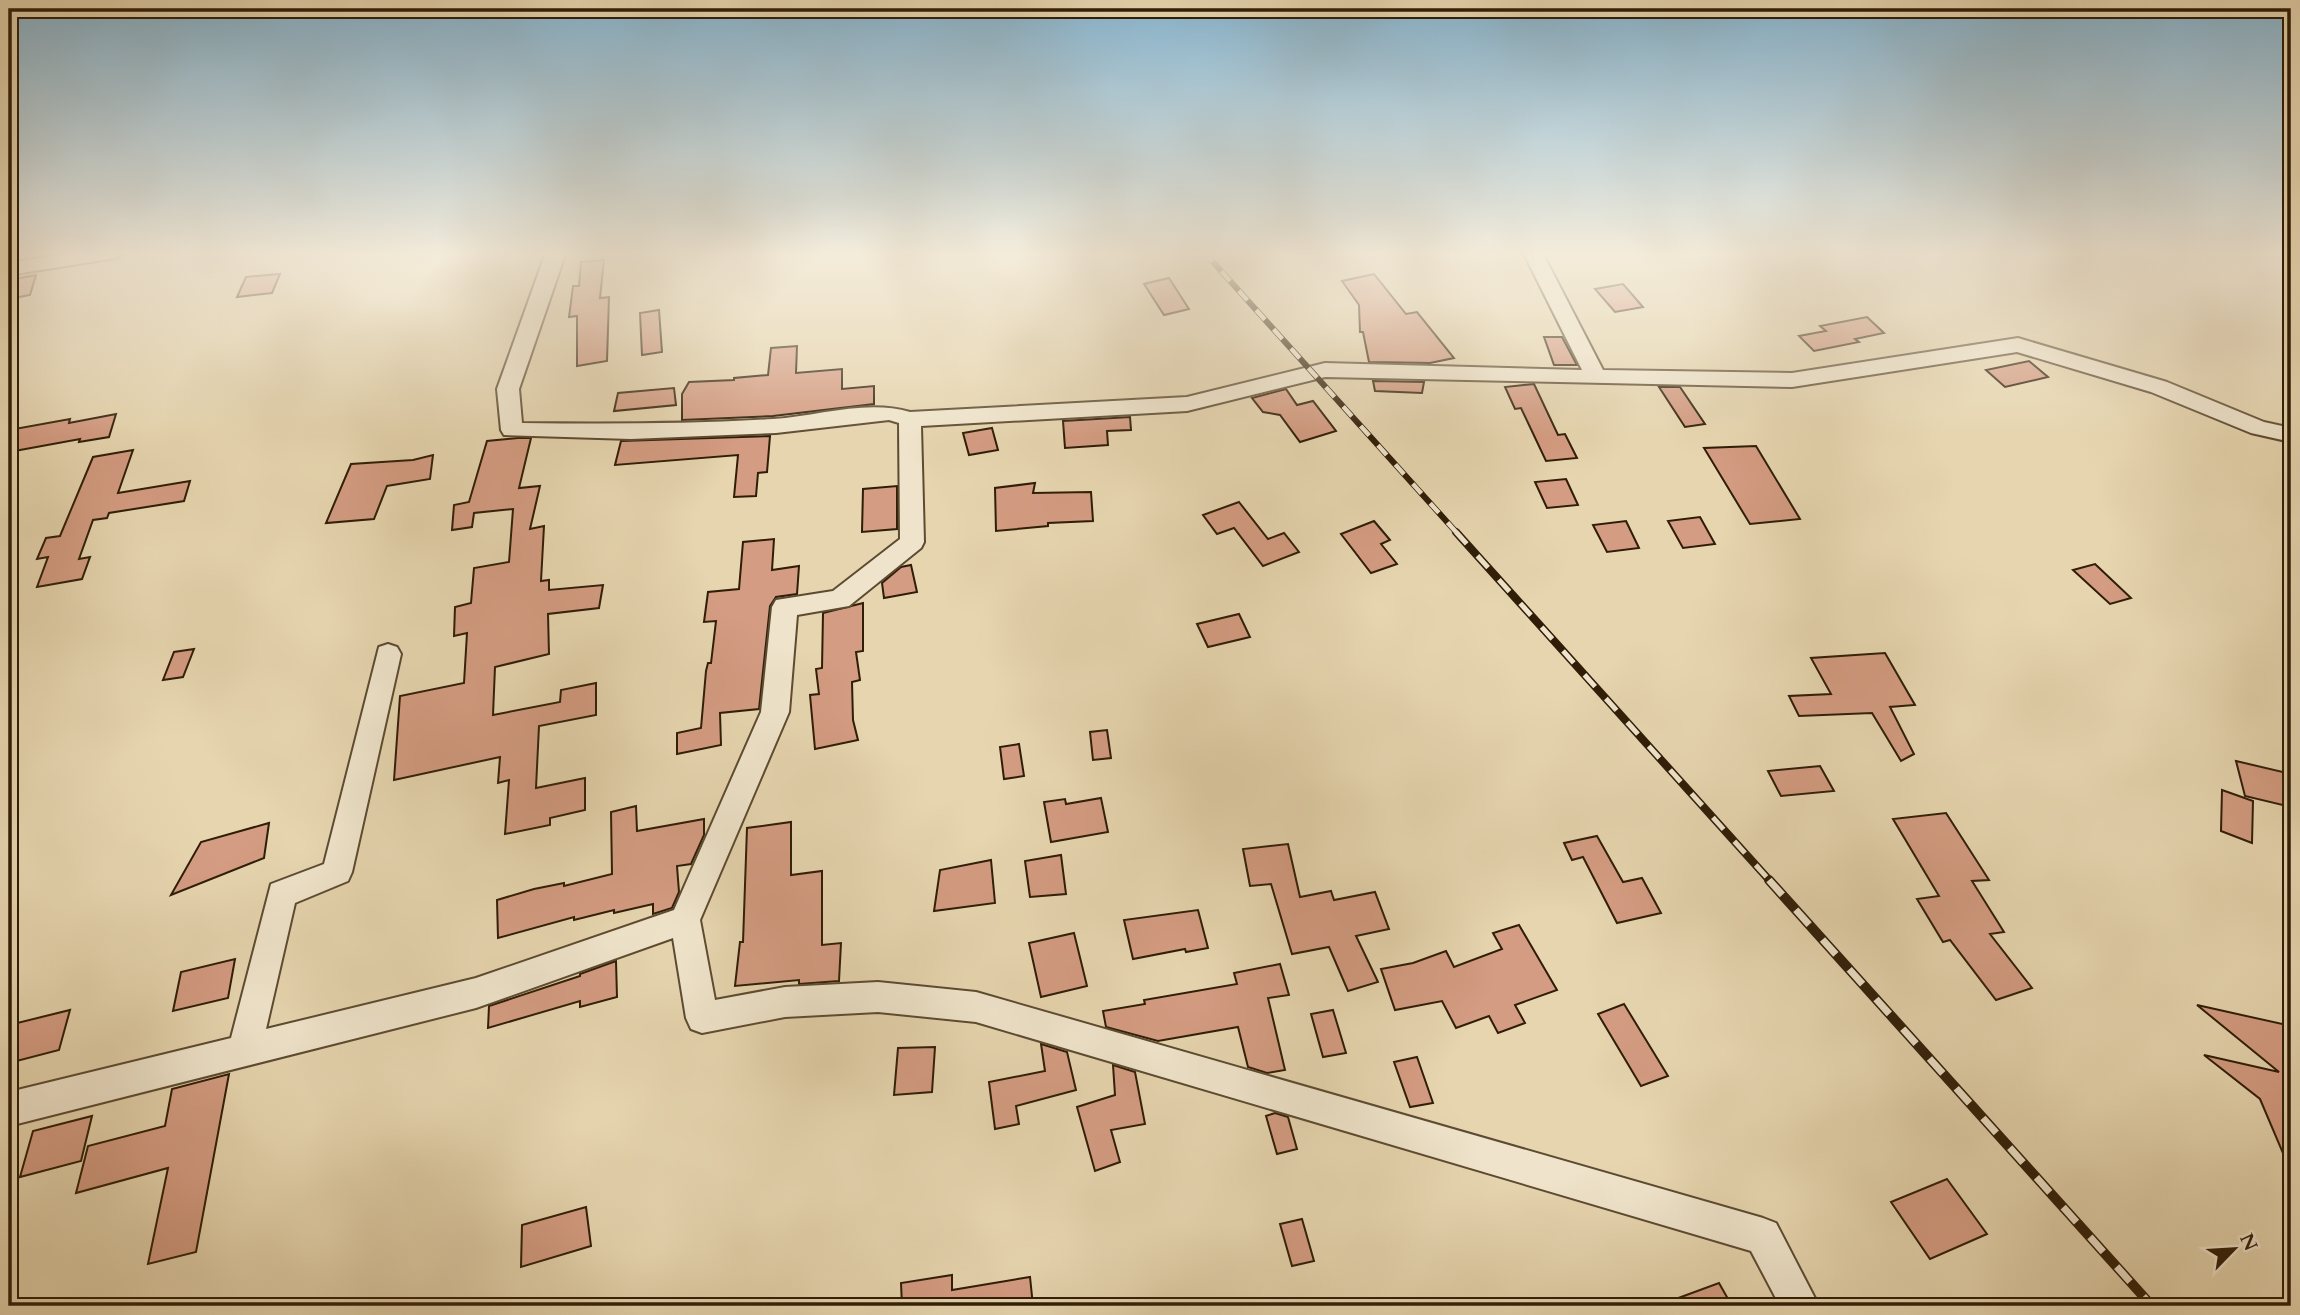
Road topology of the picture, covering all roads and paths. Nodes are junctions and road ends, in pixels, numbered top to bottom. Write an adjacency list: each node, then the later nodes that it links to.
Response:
1 (535, 313): 4 (street)
2 (1563, 313): 3 (street)
3 (1596, 377): 4 (street); 5 (street)
4 (910, 419): 7 (street)
5 (2291, 435)
6 (388, 654): 8 (street)
7 (685, 919): 8 (street); 10 (street)
8 (244, 1052): 9 (street)
9 (9, 1110)
10 (1800, 1306)

